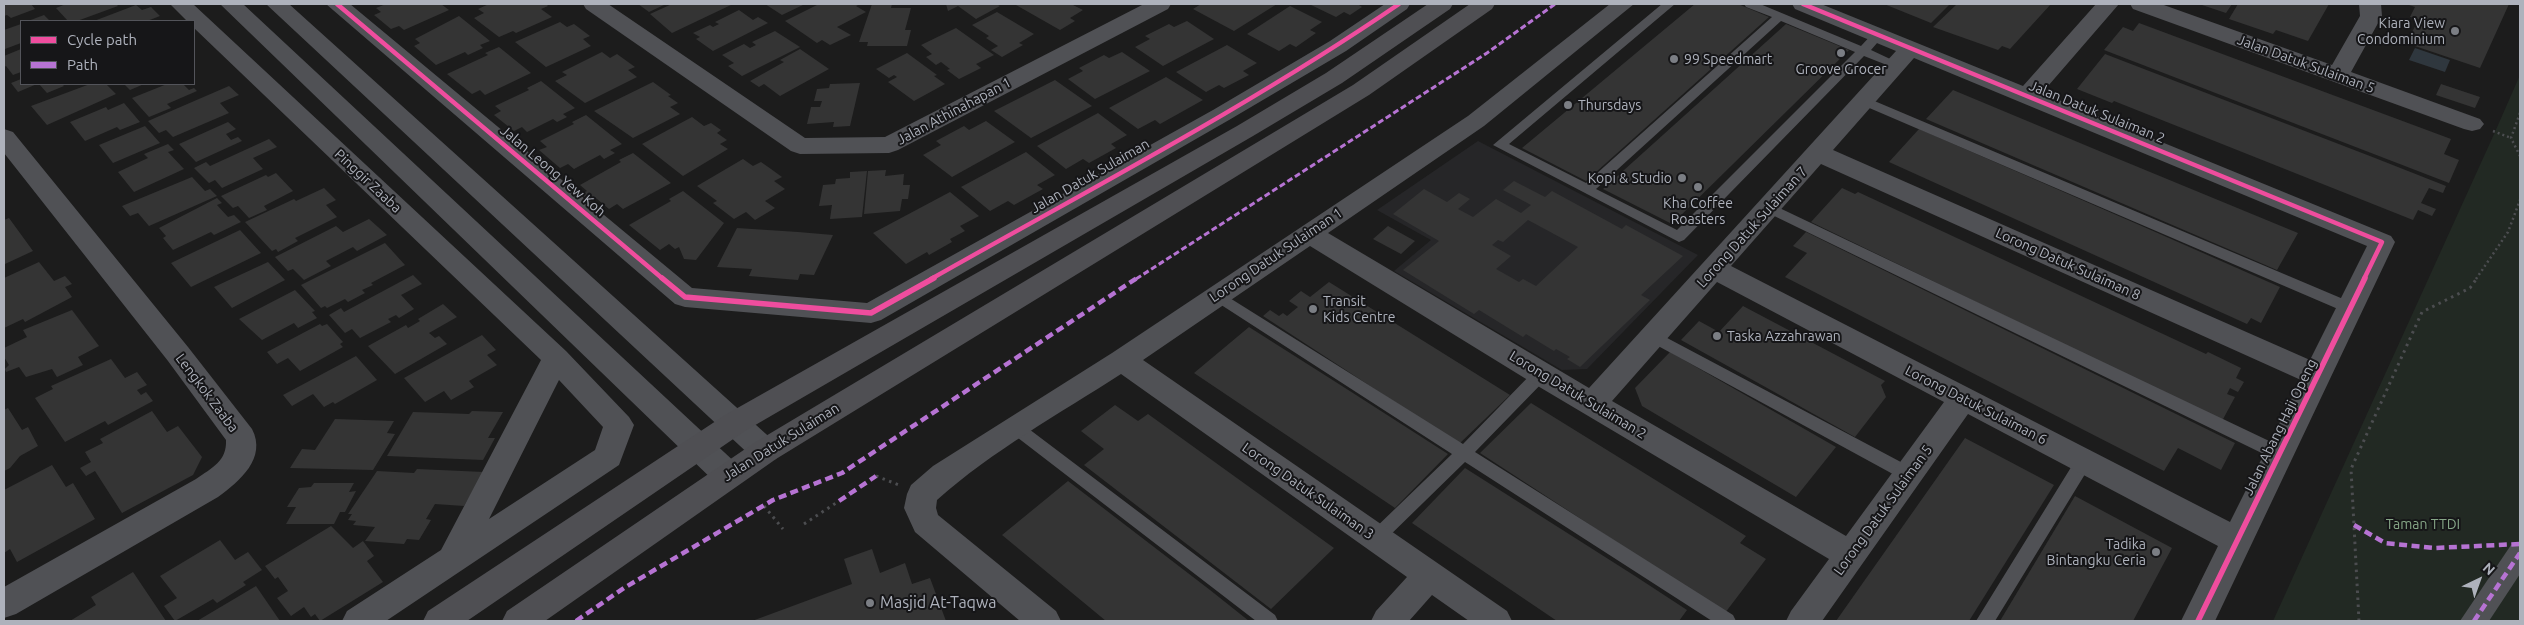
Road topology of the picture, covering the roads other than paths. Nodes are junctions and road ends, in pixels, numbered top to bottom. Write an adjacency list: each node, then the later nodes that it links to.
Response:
1 (181, 4): 37 (street, Pinggir Zaaba)
2 (231, 4): 45 (street)
3 (277, 4): 43 (street)
4 (337, 4): 34 (street, Jalan Leong Yew Koh)
5 (594, 4): 6 (street, Jalan Athinahapan 1)
6 (1160, 4)
7 (1399, 4): 23 (street, Jalan Datuk Sulaiman)
8 (1442, 4): 25 (main road)
9 (1484, 4): 46 (main road, Jalan Datuk Sulaiman)
10 (1623, 4): 30 (street, Lorong Datuk Sulaiman 1)
11 (1669, 4): 28 (lane)
12 (1750, 4): 17 (lane)
13 (2108, 4): 21 (street)
14 (2141, 4): 20 (street, Jalan Datuk Sulaiman 5)
15 (2370, 4): 20 (street)
16 (1815, 6): 18 (street, Jalan Datuk Sulaiman 2)
17 (1780, 16): 18 (lane); 28 (lane)
18 (1870, 43): 19 (street, Jalan Datuk Sulaiman 2); 28 (lane)
19 (1904, 57): 21 (street, Jalan Datuk Sulaiman 2); 22 (street, Lorong Datuk Sulaiman 7)
20 (2338, 75): 24 (street, Jalan Datuk Sulaiman 5)
21 (2027, 96): 31 (street, Jalan Datuk Sulaiman 2)
22 (1865, 101): 27 (street, Lorong Datuk Sulaiman 7); 35 (lane)
23 (1221, 115): 25 (street); 34 (street, Jalan Datuk Sulaiman)
24 (2472, 124)
25 (1246, 131): 43 (main road)
26 (4, 137): 58 (street, Lengkok Zaaba)
27 (1818, 153): 29 (street, Lorong Datuk Sulaiman 7); 40 (street, Lorong Datuk Sulaiman 8)
28 (1588, 189)
29 (1769, 208): 32 (street, Lorong Datuk Sulaiman 7); 48 (lane)
30 (1308, 233): 33 (street, Lorong Datuk Sulaiman 1); 39 (street, Lorong Datuk Sulaiman 2)
31 (2382, 242): 35 (street, Jalan Abang Haji Openg)
32 (1715, 269): 36 (street, Lorong Datuk Sulaiman 7); 41 (street, Lorong Datuk Sulaiman 6)
33 (1217, 295): 38 (street, Lorong Datuk Sulaiman 1); 47 (lane)
34 (775, 305)
35 (2350, 308): 40 (street, Jalan Abang Haji Openg)
36 (1654, 337): 42 (street, Lorong Datuk Sulaiman 7); 50 (lane)
37 (556, 358): 56 (street, Pinggir Zaaba); 56 (street, Pinggir Zaaba)
38 (1122, 360): 44 (street, Lorong Datuk Sulaiman 1); 52 (street, Lorong Datuk Sulaiman 3)
39 (1541, 374): 42 (street, Lorong Datuk Sulaiman 2); 47 (lane)
40 (2317, 376): 48 (street, Jalan Abang Haji Openg)
41 (1963, 398): 49 (street, Lorong Datuk Sulaiman 6); 50 (street, Lorong Datuk Sulaiman 5)
42 (1592, 404): 55 (street, Lorong Datuk Sulaiman 2)
43 (735, 424): 45 (main road); 46 (street)
44 (1015, 427): 62 (street, Lorong Datuk Sulaiman 1); 63 (lane)
45 (699, 446): 51 (street); 60 (main road)
46 (765, 451): 51 (main road, Jalan Datuk Sulaiman)
47 (1465, 452): 52 (lane); 66 (lane)
48 (2280, 454): 53 (street, Jalan Abang Haji Openg)
49 (2084, 461): 53 (street, Lorong Datuk Sulaiman 6); 68 (lane)
50 (1908, 474): 55 (street, Lorong Datuk Sulaiman 5)
51 (728, 475): 61 (main road, Jalan Datuk Sulaiman)
52 (1376, 538): 57 (street, Lorong Datuk Sulaiman 3)
53 (2238, 541): 69 (street, Jalan Abang Haji Openg)
54 (2520, 553): 70 (street)
55 (1850, 555): 67 (street, Lorong Datuk Sulaiman 5)
56 (451, 561): 59 (street, Pinggir Zaaba)
57 (1429, 576): 64 (street); 65 (street, Lorong Datuk Sulaiman 3)
58 (4, 604)
59 (359, 621)
60 (440, 621)
61 (519, 621)
62 (1044, 621)
63 (1269, 621)
64 (1388, 621)
65 (1495, 621)
66 (1727, 621)
67 (1802, 621)
68 (1985, 621)
69 (2198, 621)
70 (2474, 621)

